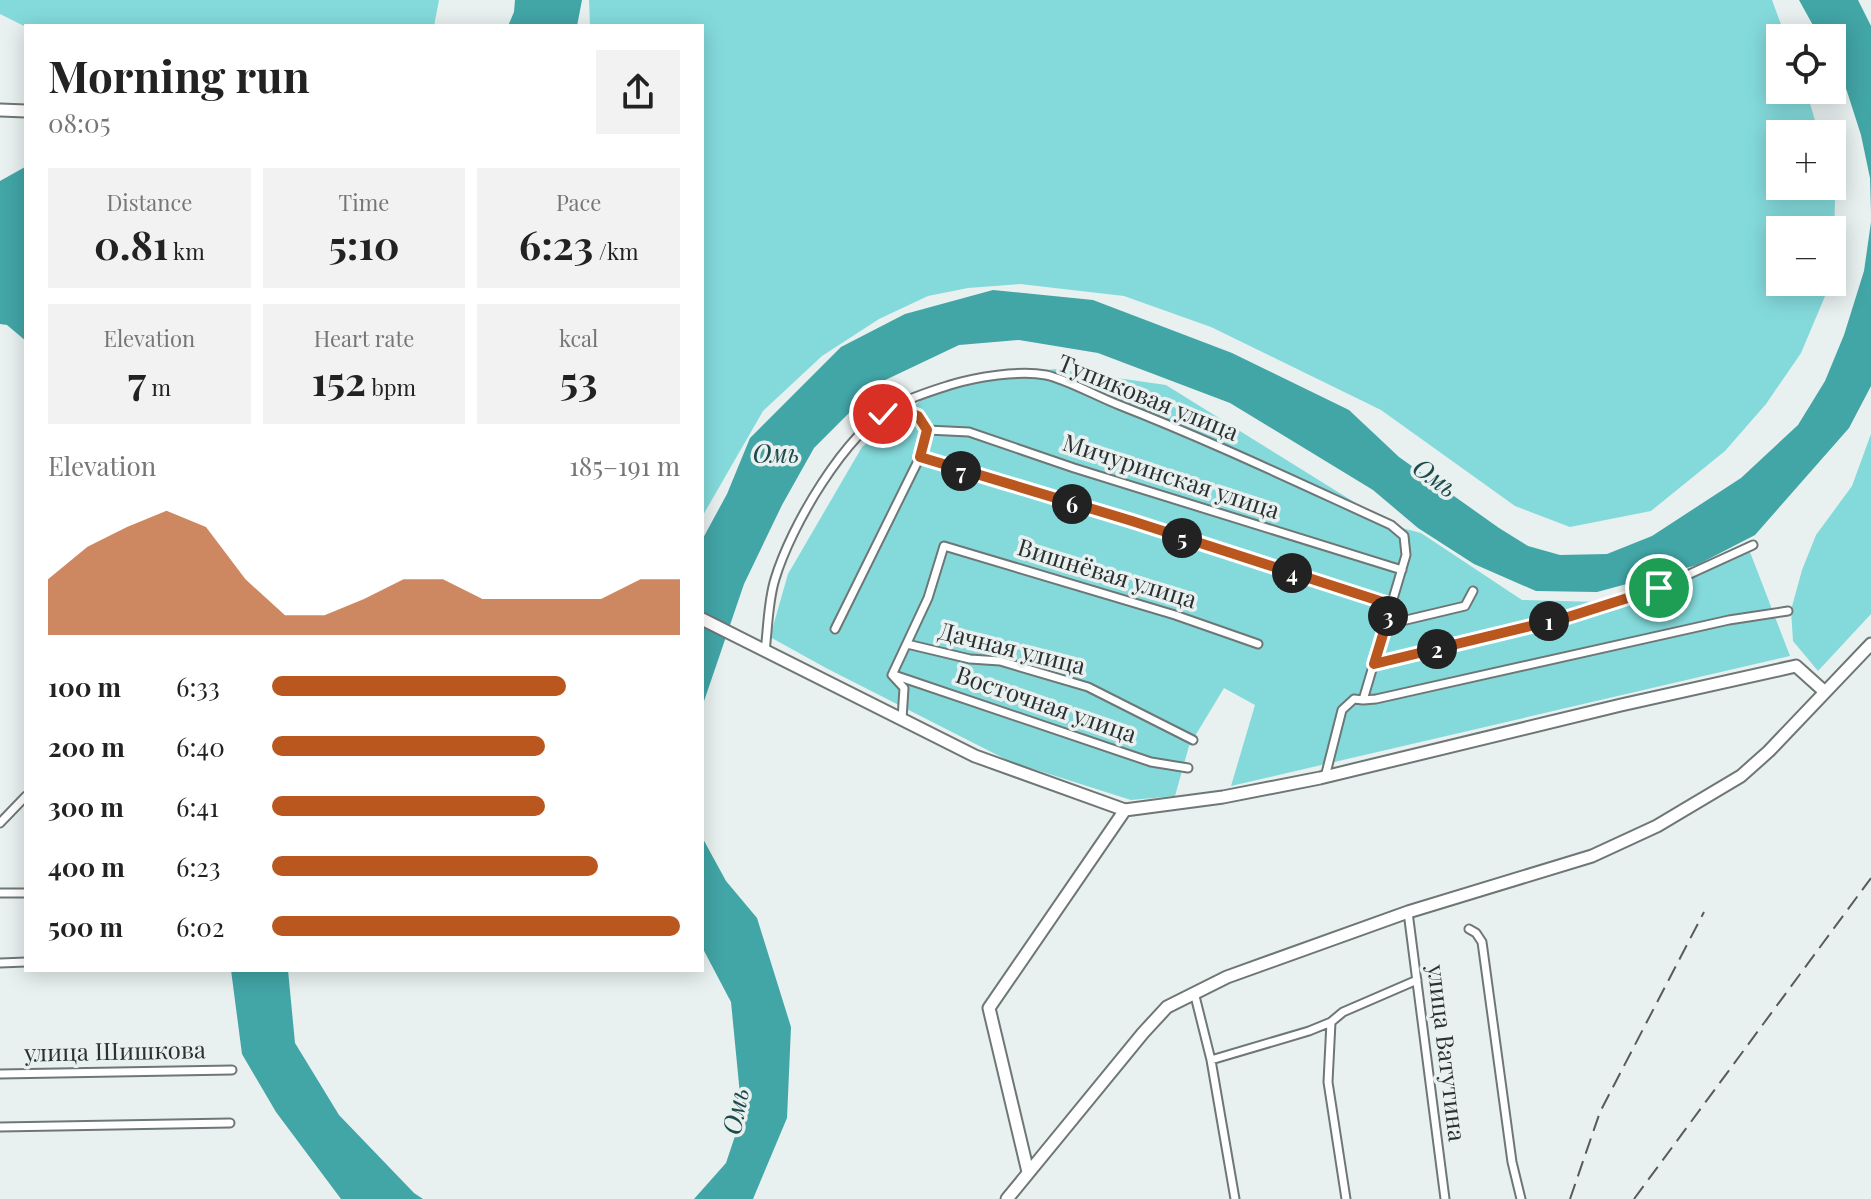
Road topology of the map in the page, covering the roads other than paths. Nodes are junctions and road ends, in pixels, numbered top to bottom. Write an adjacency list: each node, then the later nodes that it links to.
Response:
1 (0, 110): 2 (street)
2 (24, 111)
3 (894, 406): 4 (street); 7 (street, Тупиковая улица); 17 (street, Тупиковая улица)
4 (927, 430): 5 (street); 7 (street, Мичуринская улица)
5 (920, 457): 9 (street); 13 (street)
6 (1753, 545): 18 (street)
7 (1402, 570): 9 (street)
8 (1473, 591): 12 (street)
9 (1392, 605): 12 (street)
10 (1788, 611): 21 (street)
11 (704, 620): 17 (street)
12 (1385, 625): 18 (street)
13 (835, 629)
14 (907, 644): 15 (street, Вишнёвая улица); 19 (street); 23 (street, Дачная улица)
15 (1258, 644)
16 (1871, 644): 20 (street)
17 (763, 650): 22 (street)
18 (1374, 664): 21 (street)
19 (892, 675): 22 (street); 24 (street, Восточная улица)
20 (1825, 692): 25 (street); 31 (street)
21 (1363, 700): 25 (street)
22 (902, 719): 27 (street)
23 (1193, 740)
24 (1188, 768)
25 (1325, 777): 27 (street)
26 (24, 798): 28 (street)
27 (1125, 810): 43 (street)
28 (0, 823)
29 (0, 893): 30 (street)
30 (24, 893)
31 (1408, 912): 35 (street, улица Ватутина); 36 (street)
32 (1469, 929): 48 (street)
33 (24, 962): 34 (street)
34 (0, 963)
35 (1417, 980): 37 (street); 47 (street, улица Ватутина)
36 (1194, 992): 38 (street); 43 (street)
37 (1331, 1022): 38 (street); 46 (street)
38 (1211, 1060): 45 (street)
39 (232, 1070): 40 (street, улица Шишкова)
40 (0, 1074)
41 (230, 1123): 42 (street)
42 (0, 1127)
43 (1028, 1172): 44 (street)
44 (1007, 1199)
45 (1235, 1199)
46 (1346, 1199)
47 (1442, 1199)
48 (1521, 1199)

